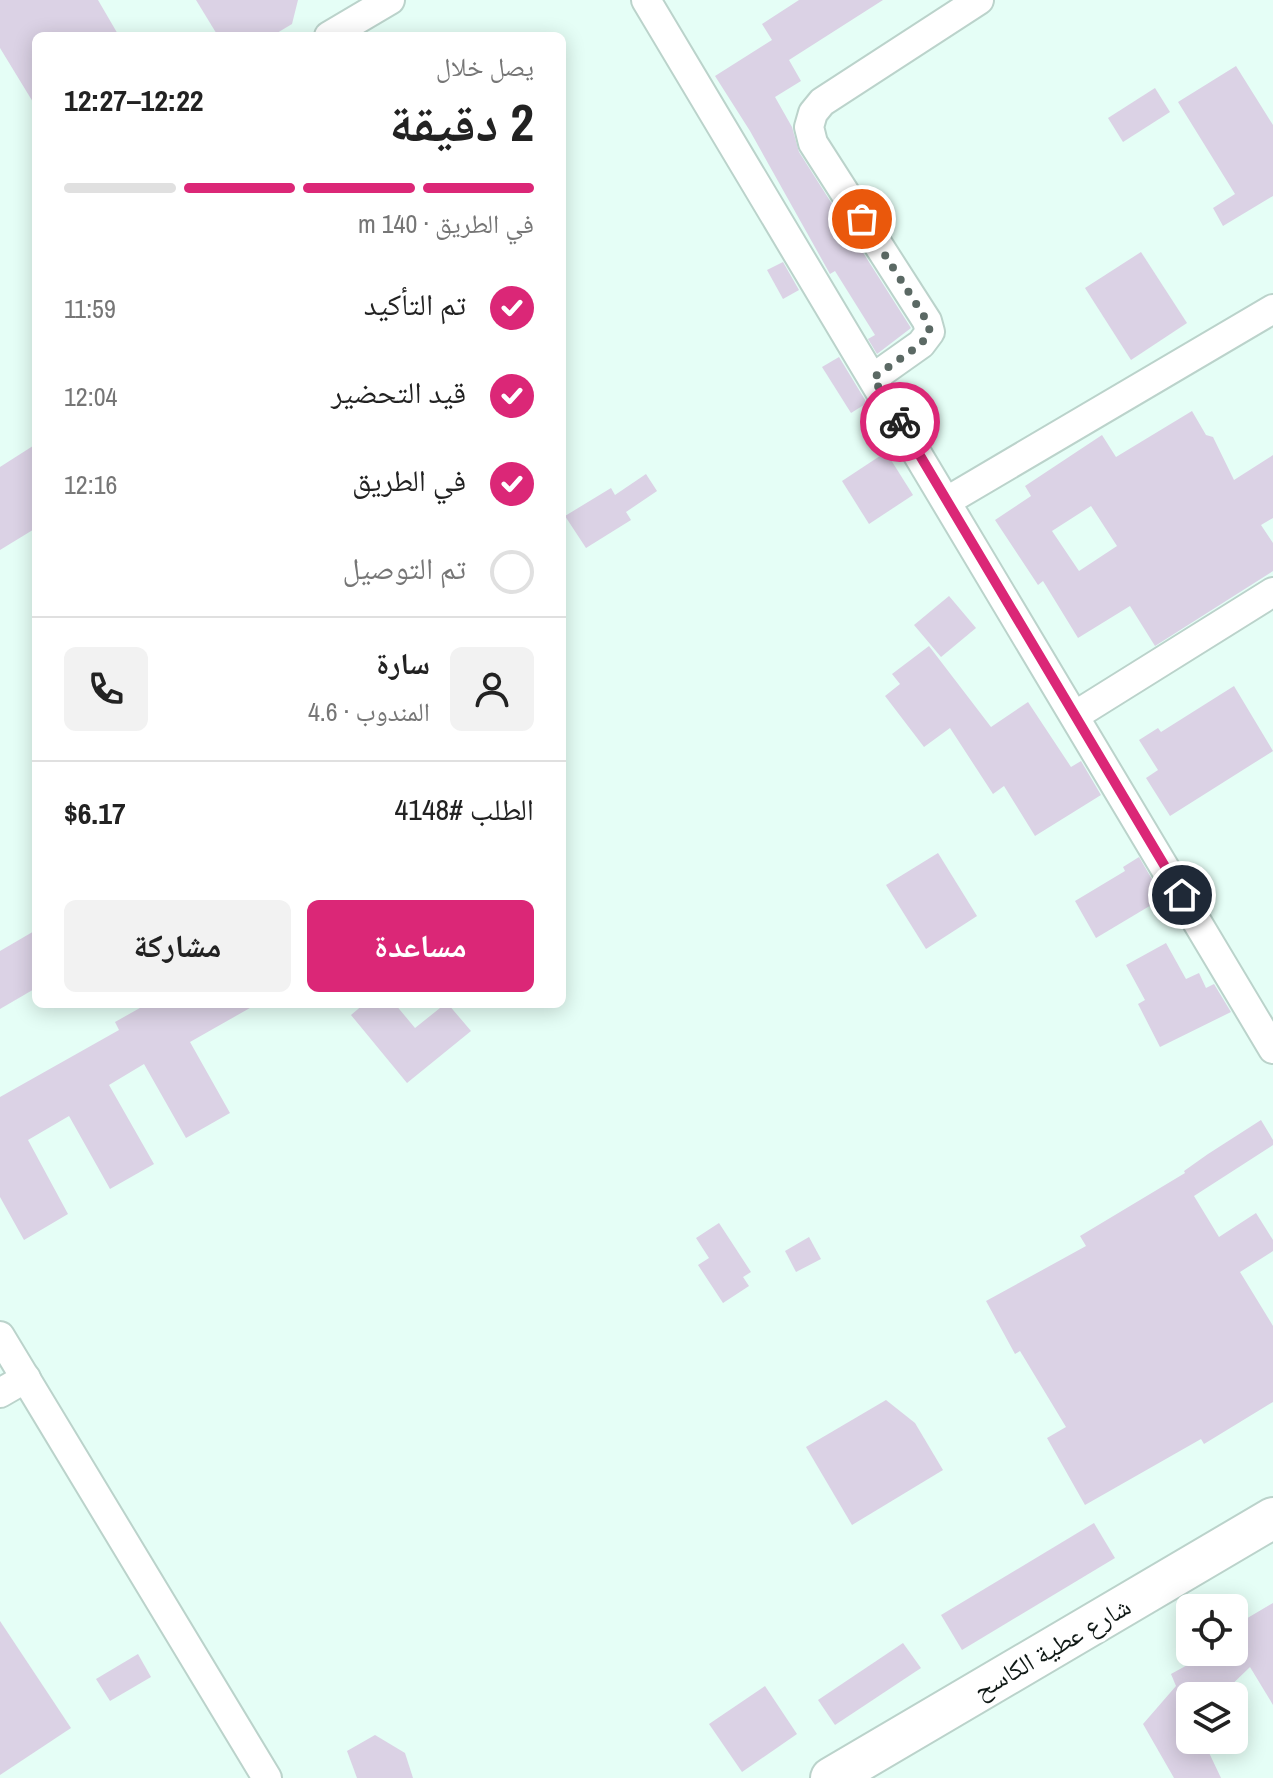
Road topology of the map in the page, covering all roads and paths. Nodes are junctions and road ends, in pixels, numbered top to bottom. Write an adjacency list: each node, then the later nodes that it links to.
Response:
1 (390, 0): 4 (street)
2 (646, 0): 6 (street)
3 (979, 0): 6 (street)
4 (336, 32)
5 (1273, 309): 7 (street)
6 (873, 378): 7 (street)
7 (947, 501): 9 (street)
8 (1273, 592): 9 (street)
9 (1076, 715): 10 (street)
10 (1273, 1049)
11 (0, 1336): 12 (street)
12 (26, 1378): 13 (street); 15 (street)
13 (0, 1393)
14 (1273, 1518): 16 (street, شارع عطية الكاسح)
15 (267, 1778)
16 (831, 1778)

